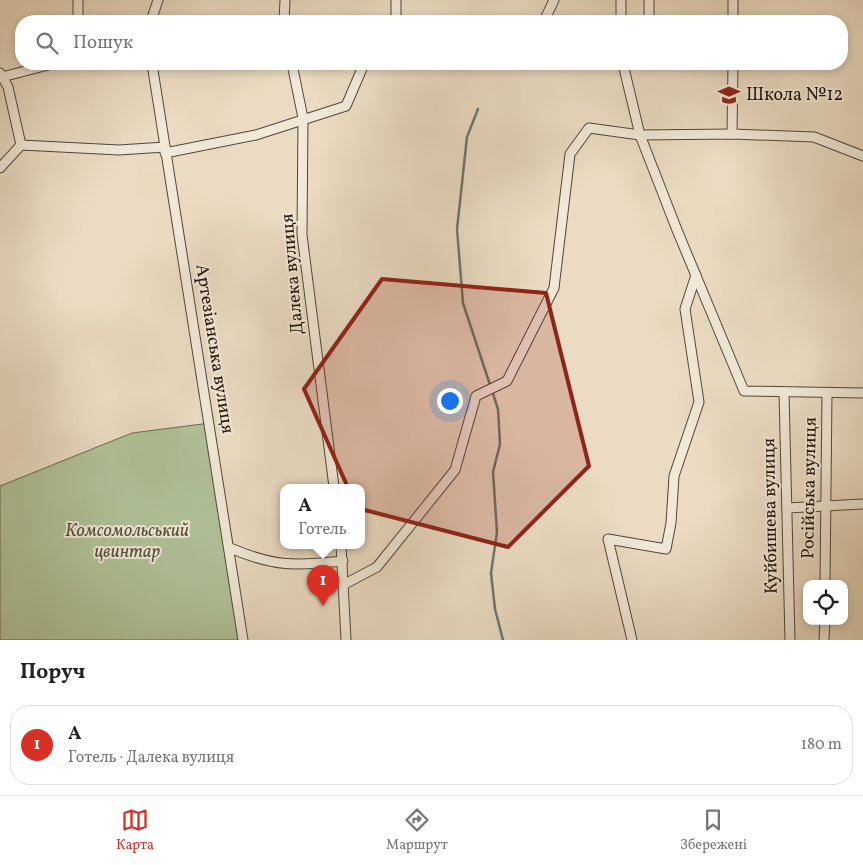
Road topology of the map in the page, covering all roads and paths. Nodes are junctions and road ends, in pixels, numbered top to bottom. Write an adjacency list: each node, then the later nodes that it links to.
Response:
1 (78, 0): 9 (street)
2 (158, 0): 10 (street)
3 (284, 0): 11 (street)
4 (396, 0): 12 (street)
5 (554, 0): 13 (street)
6 (621, 0): 14 (street)
7 (649, 0): 15 (street)
8 (733, 0): 16 (street)
9 (78, 15)
10 (153, 15)
11 (284, 15)
12 (396, 15)
13 (547, 15)
14 (621, 15)
15 (649, 15)
16 (733, 15)
17 (24, 70): 23 (street)
18 (153, 70): 28 (street, Артезіанська вулиця)
19 (293, 70): 24 (street, Далека вулиця)
20 (361, 70): 24 (street)
21 (624, 70): 26 (street)
22 (733, 70): 25 (street)
23 (1, 75): 27 (street)
24 (303, 118): 28 (street); 35 (street, Далека вулиця)
25 (732, 134): 26 (street); 29 (street)
26 (640, 135): 31 (street); 43 (street)
27 (21, 145): 28 (street); 30 (street)
28 (165, 150): 39 (street, Артезіанська вулиця)
29 (863, 156)
30 (0, 168)
31 (696, 275): 32 (street); 47 (street)
32 (784, 392): 33 (street); 38 (street, Куйбишева вулиця)
33 (827, 393): 34 (street); 37 (street, Російська вулиця)
34 (863, 394)
35 (334, 484)
36 (863, 504): 37 (street)
37 (826, 506): 38 (street); 42 (street, Російська вулиця)
38 (787, 508): 48 (street, Куйбишева вулиця)
39 (230, 548): 41 (street); 45 (street, Артезіанська вулиця)
40 (342, 549): 41 (street)
41 (343, 560): 43 (street)
42 (825, 580)
43 (343, 585): 46 (street)
44 (825, 625): 49 (street)
45 (243, 640)
46 (346, 640)
47 (632, 640)
48 (790, 640)
49 (824, 640)

